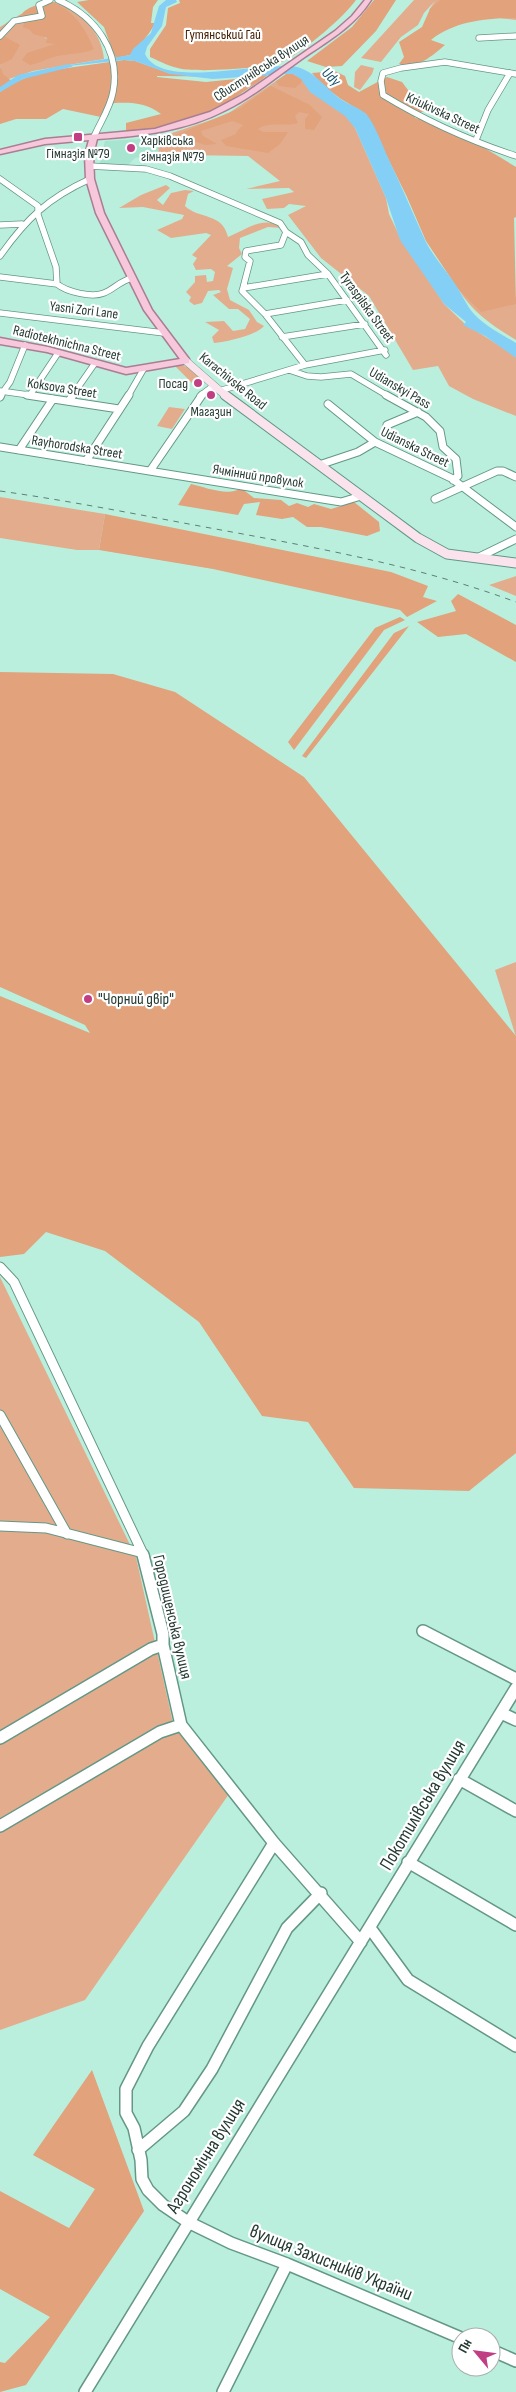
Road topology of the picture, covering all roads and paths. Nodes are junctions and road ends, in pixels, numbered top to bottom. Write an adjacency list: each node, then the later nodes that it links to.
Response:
1 (50, 0): 4 (street)
2 (58, 0): 8 (street, Karachivske Road)
3 (368, 0): 8 (main road, Свистунівська вулиця)
4 (0, 36)
5 (516, 36): 6 (street)
6 (479, 38)
7 (513, 73): 9 (street); 9 (street, Kriukivska Street)
8 (93, 138): 10 (main road, Свистунівська вулиця); 12 (main road, Karachivske Road)
9 (476, 140): 11 (street, Kriukivska Street)
10 (0, 152)
11 (516, 156)
12 (89, 166): 13 (main road, Karachivske Road); 18 (street, Tyraspilska Street)
13 (90, 179): 15 (street); 23 (main road, Karachivske Road)
14 (0, 180): 15 (street)
15 (38, 209): 16 (street); 24 (street)
16 (22, 224): 17 (street); 19 (street)
17 (0, 226)
18 (286, 232): 21 (street, Tyraspilska Street); 25 (street)
19 (3, 248): 20 (street)
20 (0, 256)
21 (328, 274): 25 (street); 26 (street, Tyraspilska Street)
22 (0, 277): 24 (street)
23 (132, 278): 24 (street); 30 (main road, Karachivske Road)
24 (57, 284)
25 (243, 288): 28 (street)
26 (347, 300): 28 (street); 29 (street, Tyraspilska Street)
27 (0, 313): 30 (street, Yasni Zori Lane)
28 (265, 314): 31 (street)
29 (365, 324): 31 (street); 37 (street, Tyraspilska Street)
30 (164, 333): 35 (main road, Karachivske Road)
31 (282, 337): 37 (street)
32 (0, 341): 33 (main road, Radiotekhnichna Street)
33 (25, 346): 34 (main road, Radiotekhnichna Street); 41 (street)
34 (58, 352): 36 (main road, Radiotekhnichna Street); 42 (street)
35 (186, 361): 38 (main road, Radiotekhnichna Street); 40 (main road, Karachivske Road)
36 (95, 363): 38 (main road, Radiotekhnichna Street); 44 (street)
37 (305, 365): 39 (street)
38 (143, 370): 46 (street)
39 (289, 370): 40 (street); 47 (street, Udianskyi Pass)
40 (216, 388): 53 (main road, Karachivske Road); 54 (street)
41 (1, 393): 42 (street, Koksova Street)
42 (30, 395): 43 (street, Koksova Street)
43 (53, 399): 44 (street, Koksova Street); 51 (street)
44 (69, 402): 46 (street, Koksova Street)
45 (328, 404): 49 (street, Udianska Street)
46 (119, 409): 52 (street)
47 (419, 412): 48 (street); 56 (street, Udianskyi Pass)
48 (387, 425)
49 (375, 442): 53 (street); 56 (street, Udianska Street)
50 (0, 448): 51 (street, Rayhorodska Street)
51 (19, 450): 52 (street, Rayhorodska Street)
52 (86, 461): 54 (street, Rayhorodska Street)
53 (319, 465): 58 (main road, Karachivske Road)
54 (150, 471): 58 (street, Ячмінний провулок)
55 (516, 478): 57 (street)
56 (453, 480): 57 (street, Udianska Street)
57 (460, 486): 59 (street); 60 (street, Udianska Street)
58 (361, 496): 62 (main road, Karachivske Road)
59 (435, 499)
60 (516, 527)
61 (514, 541): 62 (street)
62 (477, 558): 63 (main road, Karachivske Road)
63 (516, 563)
64 (0, 1267): 68 (street, Городищенська вулиця)
65 (0, 1415): 67 (street)
66 (0, 1526): 67 (street)
67 (67, 1534): 68 (street)
68 (143, 1553): 70 (street, Городищенська вулиця)
69 (423, 1631): 71 (street)
70 (163, 1645): 75 (street, Городищенська вулиця); 76 (street)
71 (516, 1679)
72 (516, 1688): 73 (street, Покотилівська вулиця)
73 (501, 1712): 74 (street); 77 (street, Покотилівська вулиця)
74 (516, 1720)
75 (181, 1725): 79 (street); 80 (street, Городищенська вулиця)
76 (0, 1738)
77 (459, 1779): 78 (street); 81 (street, Покотилівська вулиця)
78 (516, 1811)
79 (0, 1826)
80 (274, 1843): 82 (street, Городищенська вулиця); 87 (street, вулиця Захисників України)
81 (408, 1862): 83 (street); 84 (street, Покотилівська вулиця)
82 (321, 1893): 85 (street, Городищенська вулиця); 87 (street)
83 (516, 1925)
84 (370, 1928): 85 (street, Покотилівська вулиця); 86 (street)
85 (361, 1942): 88 (street, Агрономічна вулиця)
86 (516, 2046)
87 (138, 2150): 88 (street, вулиця Захисників України)
88 (188, 2222): 89 (street, вулиця Захисників України); 93 (street, Агрономічна вулиця)
89 (287, 2264): 90 (street, вулиця Захисників України); 94 (street)
90 (451, 2334)
91 (501, 2354): 92 (street)
92 (516, 2361)
93 (85, 2392)
94 (223, 2392)

